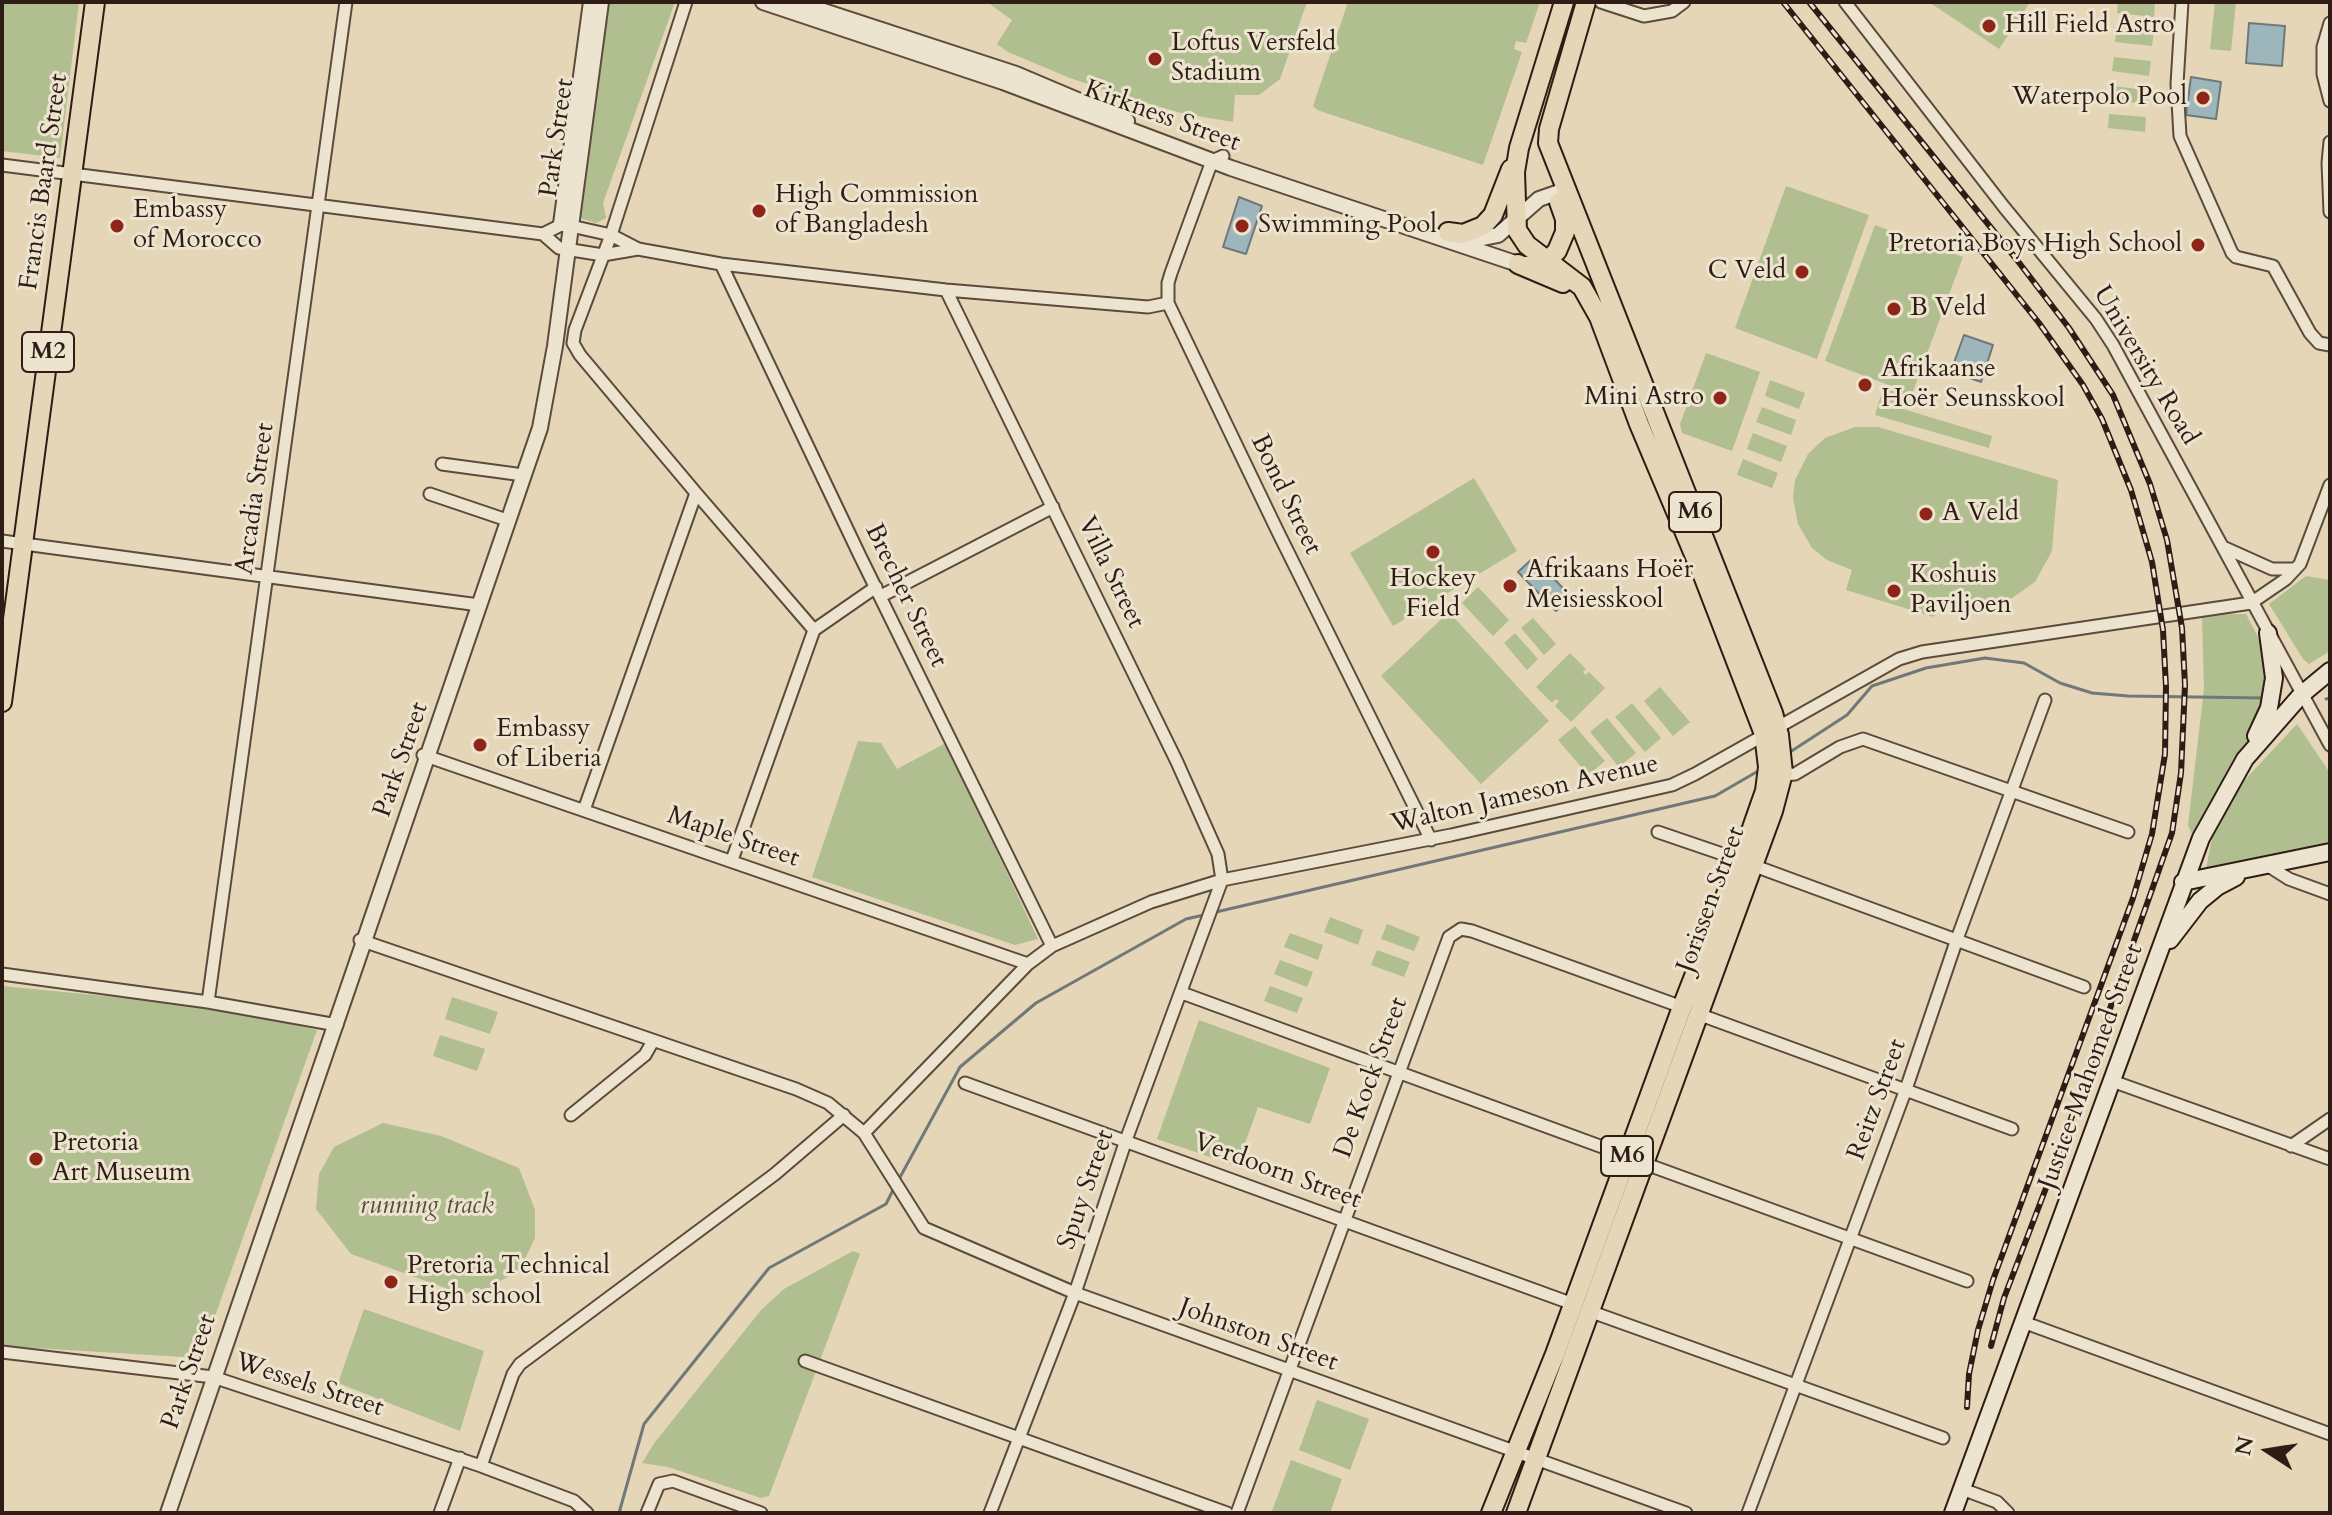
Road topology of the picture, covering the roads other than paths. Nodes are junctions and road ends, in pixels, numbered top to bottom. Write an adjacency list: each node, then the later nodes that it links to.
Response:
1 (95, 2): 23 (main road, Francis Baard Street / M2)
2 (346, 2): 25 (street, Arcadia Street)
3 (591, 2): 28 (street, Park Street)
4 (601, 2): 28 (street, Park Street)
5 (686, 2): 31 (street)
6 (763, 2): 17 (street, Kirkness Street)
7 (796, 2): 16 (street, Kirkness Street)
8 (1564, 2): 20 (main road)
9 (1586, 2): 24 (main road, M6)
10 (1601, 2): 11 (street)
11 (1684, 2)
12 (1845, 2): 53 (street, University Road)
13 (2182, 2): 41 (street)
14 (2330, 23): 15 (street)
15 (2330, 101)
16 (1098, 108): 17 (street); 18 (street); 21 (street, Kirkness Street)
17 (1068, 109): 18 (street, Kirkness Street)
18 (1127, 131): 21 (street, Kirkness Street)
19 (2330, 142): 26 (street)
20 (1519, 148): 27 (main road); 29 (main road)
21 (1218, 158): 29 (street, Kirkness Street); 37 (street, Kirkness Street); 39 (street)
22 (2, 165): 23 (street)
23 (71, 174): 25 (street); 52 (main road, Francis Baard Street / M2)
24 (1560, 191): 27 (street, Kirkness Street); 35 (main road); 40 (main road, M6)
25 (318, 206): 30 (street); 55 (street, Arcadia Street)
26 (2330, 212)
27 (1515, 222): 29 (street, Kirkness Street); 35 (main road, M6)
28 (566, 225): 30 (street); 31 (street); 32 (street, Park Street)
29 (1448, 232)
30 (543, 234): 32 (street)
31 (611, 235): 33 (street); 34 (street)
32 (563, 249): 34 (street); 45 (street, Park Street); 58 (street, Park Street)
33 (638, 249): 34 (street); 36 (street)
34 (603, 255): 47 (street)
35 (1547, 261): 37 (street, Kirkness Street); 40 (main road, M6)
36 (721, 264): 38 (street); 56 (street, Brecher Street)
37 (1518, 264): 40 (main road)
38 (946, 290): 39 (street); 49 (street, Villa Street)
39 (1168, 303): 74 (street, Bond Street)
40 (1601, 308): 42 (main road, Jorissen Street / M6); 43 (main road, Jorissen Street / M6)
41 (2330, 345)
42 (1657, 417): 43 (main road); 65 (main road, Jorissen Street / M6)
43 (1639, 424): 65 (main road, Jorissen Street / M6)
44 (442, 464): 45 (street)
45 (516, 474): 50 (street, Park Street)
46 (2330, 485): 54 (street)
47 (696, 493): 59 (street); 71 (street)
48 (430, 494): 50 (street)
49 (1053, 507): 56 (street); 79 (street, Villa Street)
50 (501, 518): 58 (street, Park Street)
51 (2, 541): 52 (street)
52 (23, 544): 55 (street); 64 (main road, Francis Baard Street / M2)
53 (2223, 547): 54 (street); 57 (street, University Road)
54 (2295, 569): 57 (street)
55 (268, 577): 58 (street); 90 (street, Arcadia Street)
56 (879, 591): 59 (street); 84 (street, Brecher Street)
57 (2251, 603): 60 (street, University Road); 65 (street, Walton Jameson Avenue)
58 (475, 604): 67 (street, Park Street)
59 (814, 630): 76 (street)
60 (2268, 633): 62 (street, University Road); 68 (main road)
61 (2330, 671): 62 (main road, Justice Mahomed Street)
62 (2301, 695): 66 (street, University Road); 68 (main road, Justice Mahomed Street)
63 (2045, 700): 70 (street, Reitz Street)
64 (2, 702)
65 (1772, 734): 69 (main road, Jorissen Street / M6); 74 (street, Walton Jameson Avenue)
66 (2330, 745)
67 (426, 755): 71 (street, Maple Street); 83 (street, Park Street)
68 (2245, 759): 80 (main road, Justice Mahomed Street)
69 (1778, 776): 70 (street); 77 (main road, Jorissen Street / M6)
70 (2011, 791): 73 (street); 82 (street, Reitz Street)
71 (584, 810): 76 (street, Maple Street)
72 (1658, 832): 77 (street)
73 (2128, 832)
74 (1431, 840): 79 (street, Walton Jameson Avenue)
75 (2330, 852): 78 (main road)
76 (732, 860): 86 (street, Maple Street)
77 (1746, 862): 82 (street); 91 (main road, Jorissen Street / M6)
78 (2261, 866): 80 (main road); 81 (street); 85 (main road)
79 (1222, 880): 84 (street, Walton Jameson Avenue); 89 (street, Spuy Street)
80 (2183, 882): 85 (main road, Justice Mahomed Street)
81 (2330, 894)
82 (1957, 939): 88 (street); 97 (street, Reitz Street)
83 (362, 941): 92 (street, Park Street); 93 (street, Johnston Street)
84 (1052, 946): 86 (street, Walton Jameson Avenue)
85 (2157, 960): 95 (main road, Justice Mahomed Street)
86 (1028, 964): 102 (street, Walton Jameson Avenue)
87 (2, 974): 90 (street)
88 (2084, 987)
89 (1182, 993): 94 (street); 103 (street, Spuy Street)
90 (208, 1002): 92 (street)
91 (1690, 1010): 94 (street, De Kock Street); 97 (street); 106 (main road, Jorissen Street / M6)
92 (333, 1024): 116 (street, Park Street)
93 (653, 1041): 98 (street); 99 (street, Johnston Street)
94 (1398, 1072): 106 (street); 107 (street, De Kock Street)
95 (2112, 1081): 104 (street); 112 (main road, Justice Mahomed Street)
96 (965, 1083): 103 (street, Verdoorn Street)
97 (1906, 1089): 101 (street); 108 (street, Reitz Street)
98 (571, 1115)
99 (844, 1115): 102 (street, Johnston Street); 123 (street)
100 (2330, 1119): 104 (street)
101 (2012, 1129)
102 (864, 1133): 110 (street, Johnston Street)
103 (1126, 1140): 107 (street, Verdoorn Street); 110 (street, Spuy Street)
104 (2291, 1146): 105 (street)
105 (2330, 1159)
106 (1635, 1160): 108 (street); 111 (main road, Jorissen Street / M6)
107 (1343, 1220): 111 (street, Verdoorn Street); 115 (street, De Kock Street)
108 (1851, 1237): 109 (street); 117 (street, Reitz Street)
109 (1967, 1281)
110 (1075, 1293): 115 (street, Johnston Street); 119 (street, Spuy Street)
111 (1581, 1308): 117 (street, Verdoorn Street); 121 (main road, Jorissen Street / M6); 121 (main road, Jorissen Street / M6)
112 (2023, 1322): 118 (street); 124 (main road, Justice Mahomed Street)
113 (2, 1352): 116 (street, Wessels Street)
114 (805, 1361): 119 (street)
115 (1288, 1372): 121 (street, Johnston Street); 133 (street, De Kock Street)
116 (210, 1376): 122 (street, Wessels Street); 125 (street, Park Street); 126 (street, Park Street)
117 (1796, 1386): 120 (street, Verdoorn Street); 138 (street, Reitz Street)
118 (2330, 1434)
119 (1019, 1437): 131 (street, Spuy Street); 132 (street)
120 (1943, 1438)
121 (1524, 1455): 134 (main road, Jorissen Street / M6); 135 (main road); 136 (main road, Jorissen Street / M6); 137 (street, Johnston Street)
122 (460, 1458): 123 (street, Wessels Street); 127 (street)
123 (481, 1466): 128 (street, Wessels Street)
124 (1962, 1489): 139 (main road, Justice Mahomed Street); 140 (street)
125 (161, 1513)
126 (168, 1513)
127 (440, 1513)
128 (587, 1513)
129 (647, 1513): 130 (street)
130 (761, 1513)
131 (990, 1513)
132 (1227, 1513)
133 (1237, 1513)
134 (1491, 1513)
135 (1500, 1513)
136 (1516, 1513)
137 (1686, 1513)
138 (1748, 1513)
139 (1953, 1513)
140 (2008, 1513)

